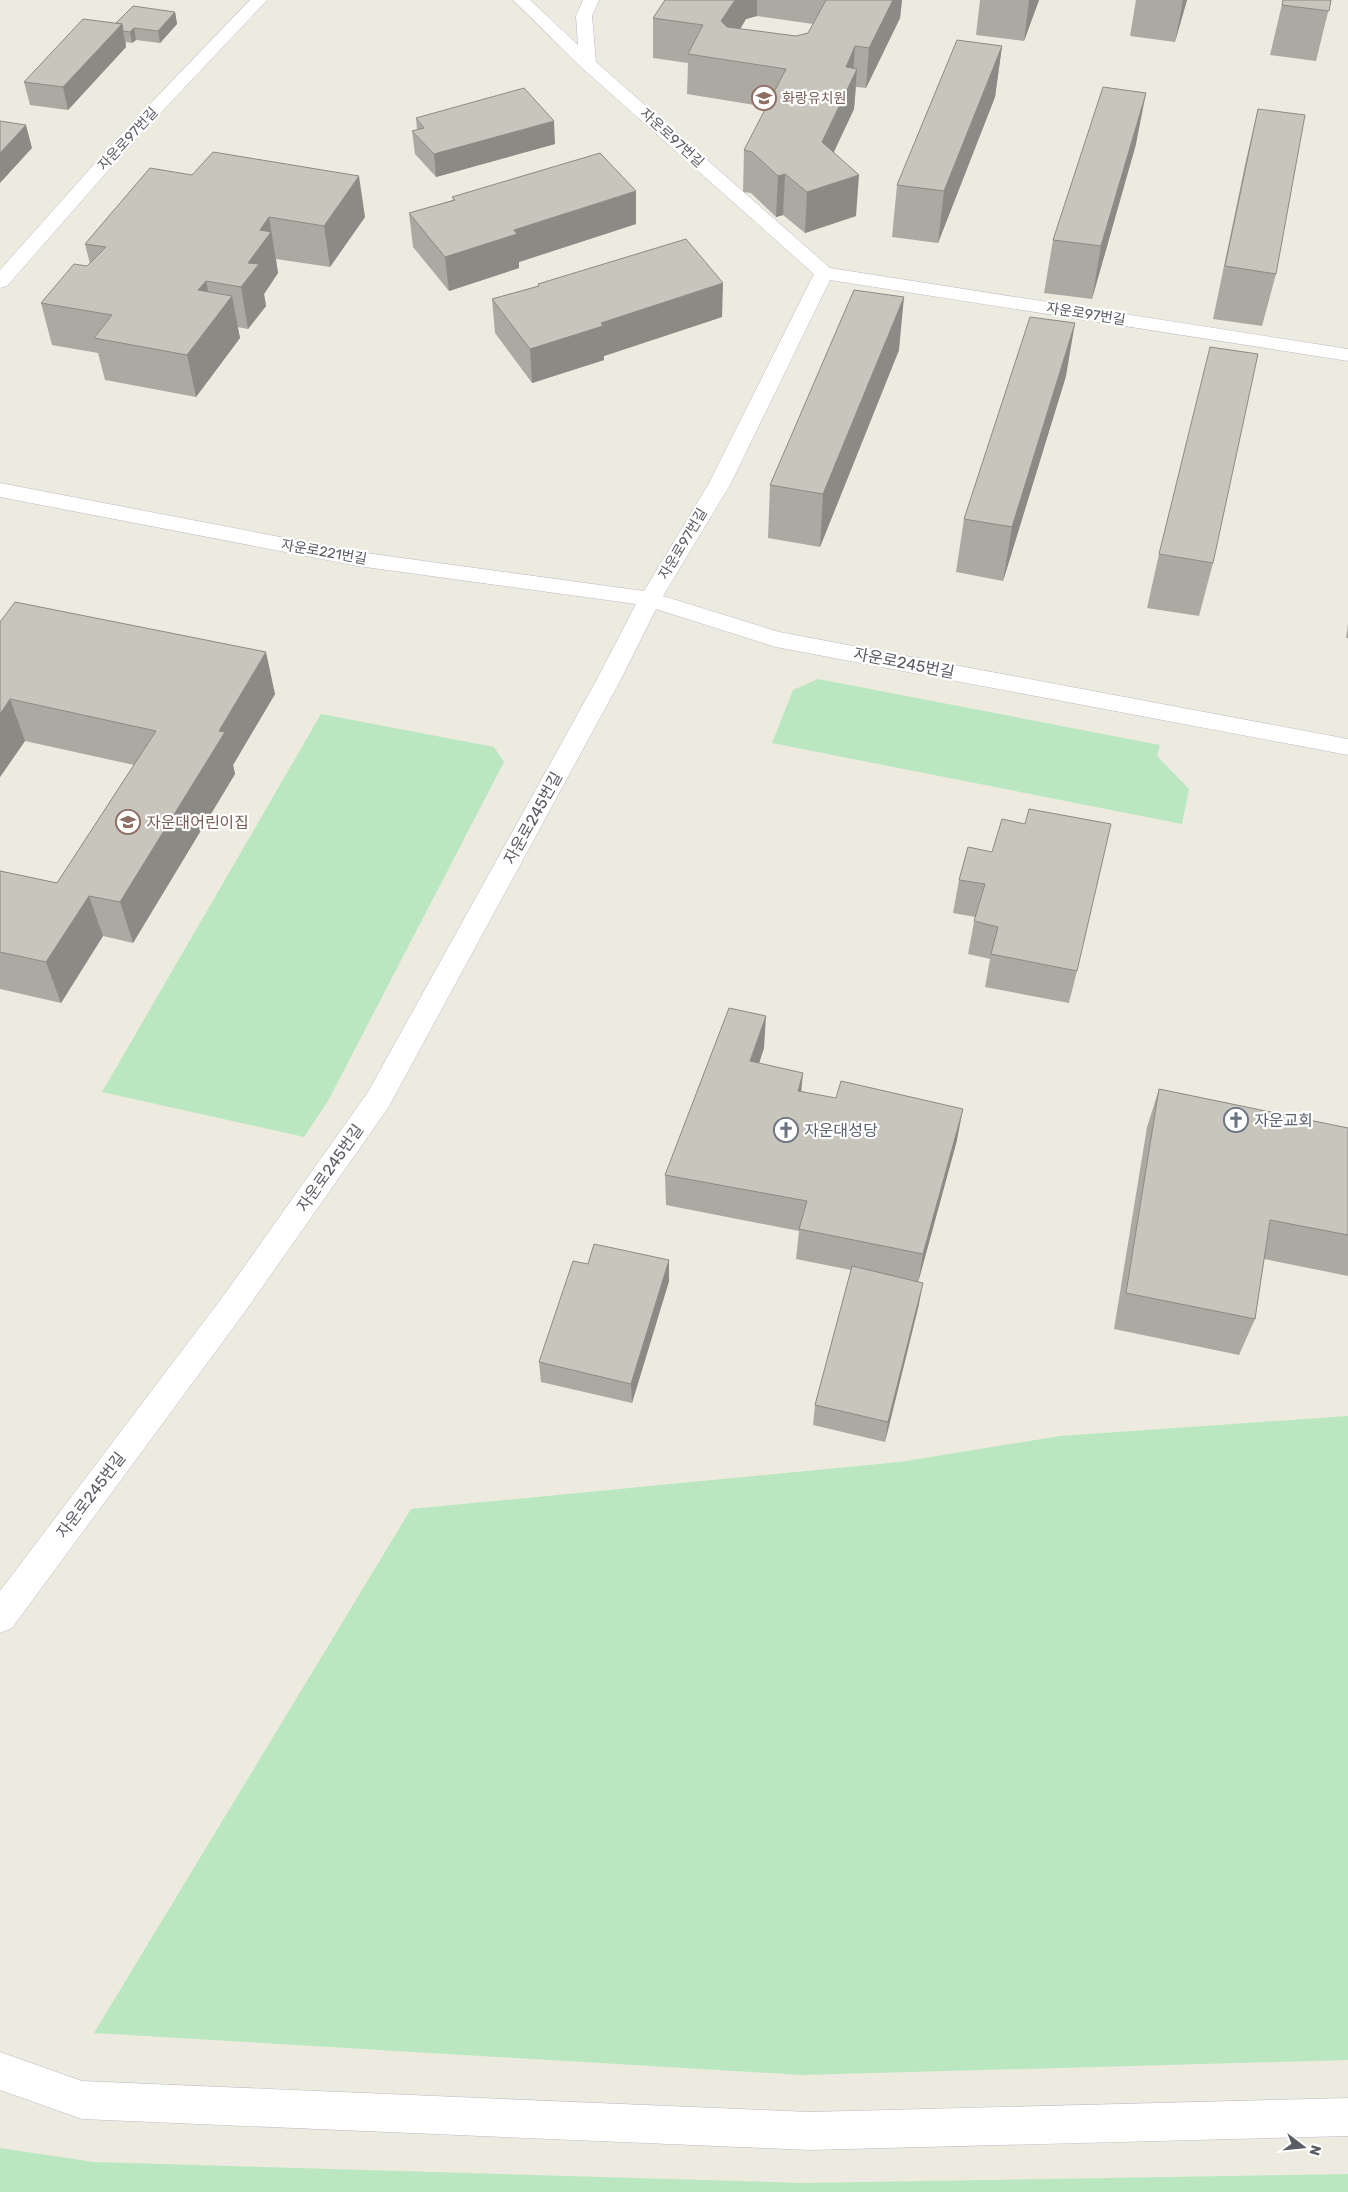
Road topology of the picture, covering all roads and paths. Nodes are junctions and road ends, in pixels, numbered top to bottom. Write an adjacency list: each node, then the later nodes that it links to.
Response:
1 (259, 0): 6 (street, 자운로97번길)
2 (521, 0): 4 (street, 자운로97번길)
3 (591, 0): 4 (street)
4 (588, 64): 5 (street, 자운로97번길)
5 (824, 273): 7 (street, 자운로97번길); 9 (street, 자운로97번길)
6 (0, 282)
7 (1348, 355)
8 (0, 490): 9 (street, 자운로221번길)
9 (650, 599): 10 (street, 자운로245번길); 11 (street, 자운로245번길)
10 (1348, 747)
11 (0, 1616)
12 (0, 2072): 13 (street)
13 (1348, 2118)

